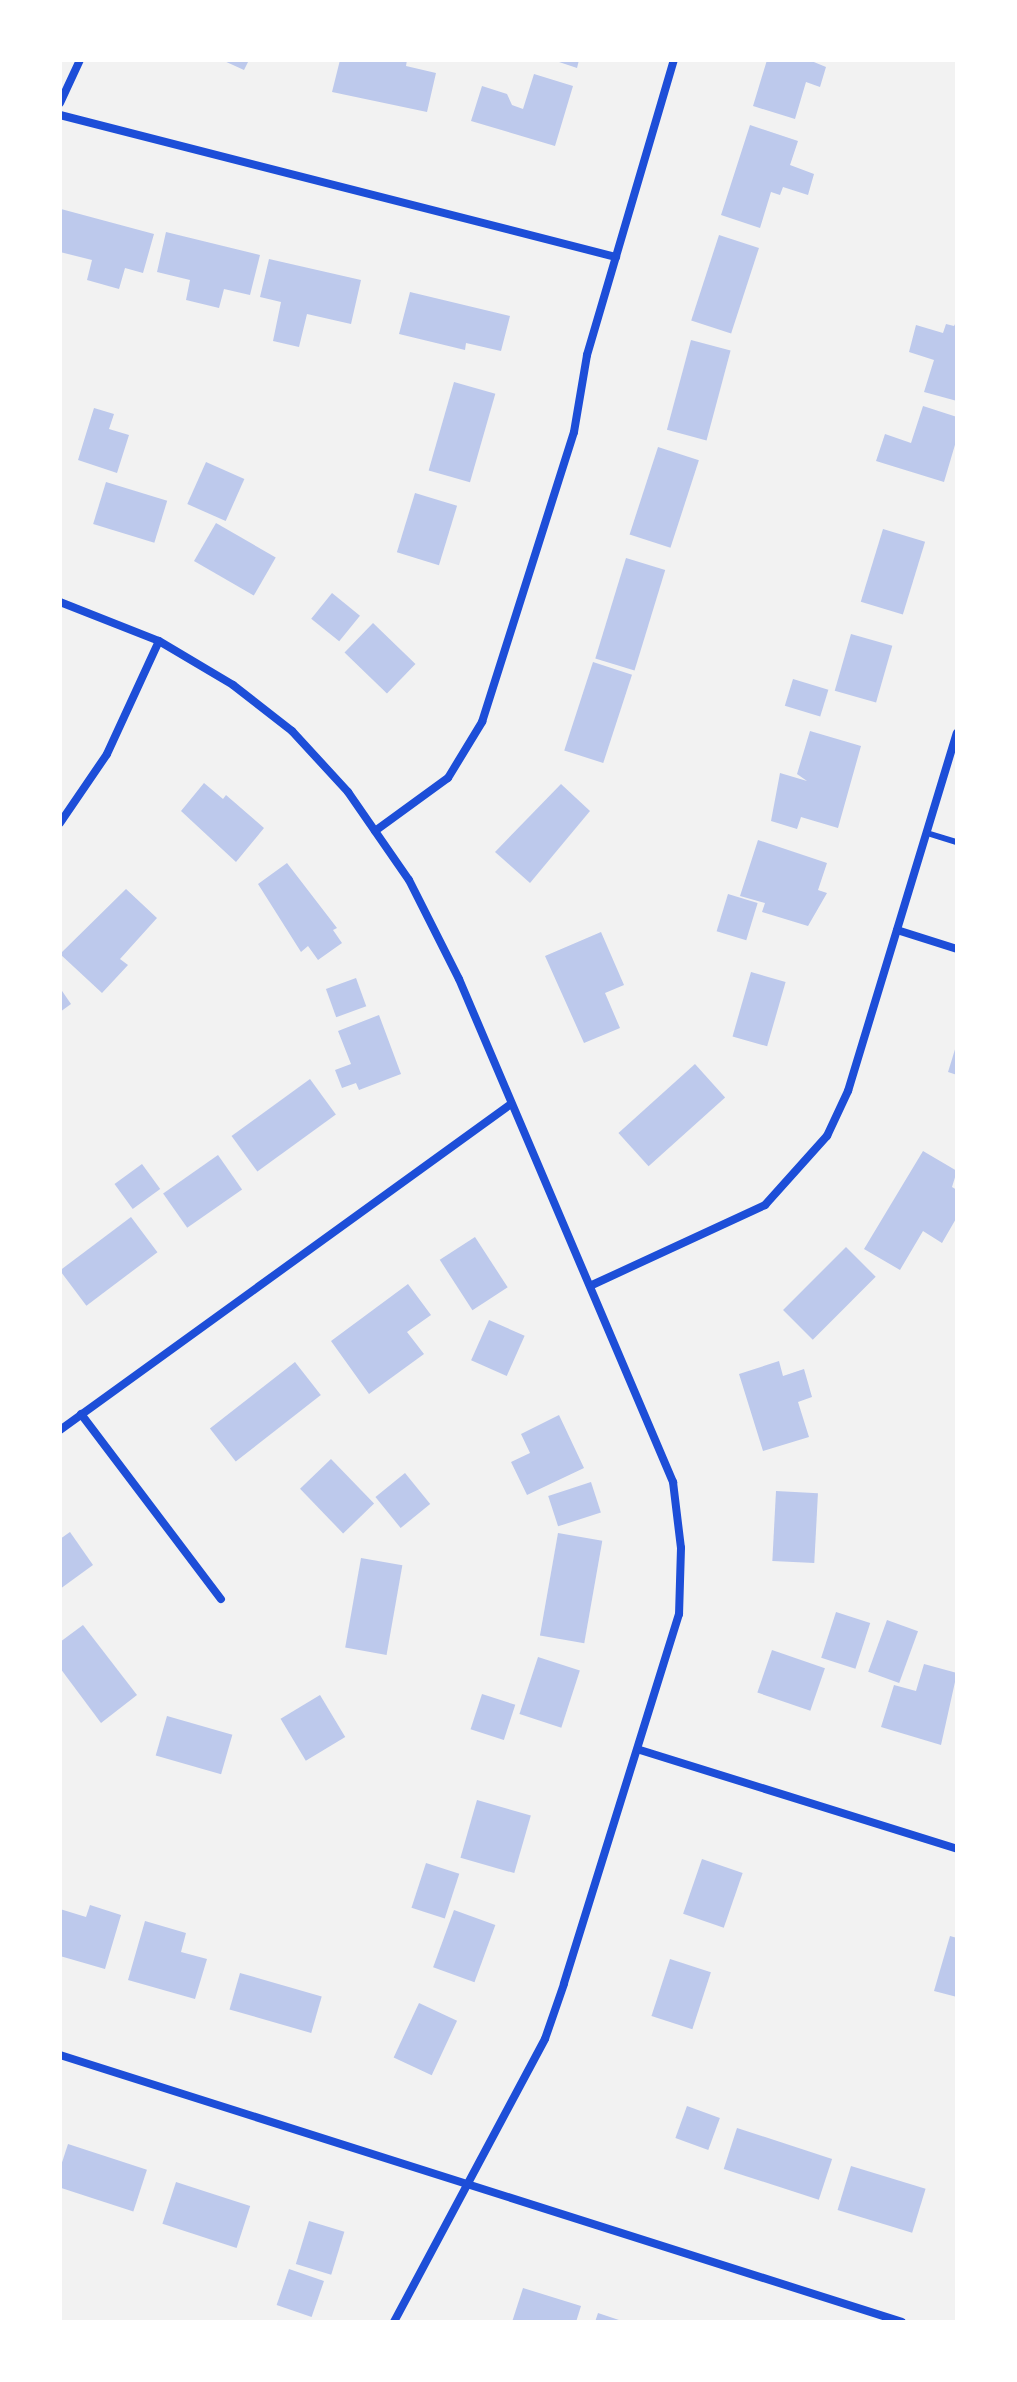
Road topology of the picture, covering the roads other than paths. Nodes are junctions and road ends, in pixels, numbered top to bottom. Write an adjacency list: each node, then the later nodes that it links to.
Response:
1 (80, 60): 3 (street)
2 (674, 60): 5 (street)
3 (60, 103)
4 (60, 115): 5 (street)
5 (616, 257): 10 (street)
6 (60, 602): 7 (street)
7 (159, 641): 9 (street); 10 (street)
8 (957, 733): 11 (street)
9 (60, 823)
10 (375, 831): 15 (street)
11 (927, 833): 12 (lane); 13 (street)
12 (957, 842)
13 (897, 930): 14 (street); 16 (street)
14 (957, 949)
15 (511, 1104): 16 (street); 17 (street)
16 (592, 1285): 20 (street)
17 (81, 1414): 18 (street); 19 (street)
18 (60, 1430)
19 (221, 1599)
20 (640, 1750): 21 (street); 23 (street)
21 (957, 1849)
22 (60, 2055): 23 (street)
23 (468, 2185): 24 (street); 25 (street)
24 (394, 2322)
25 (902, 2322)

